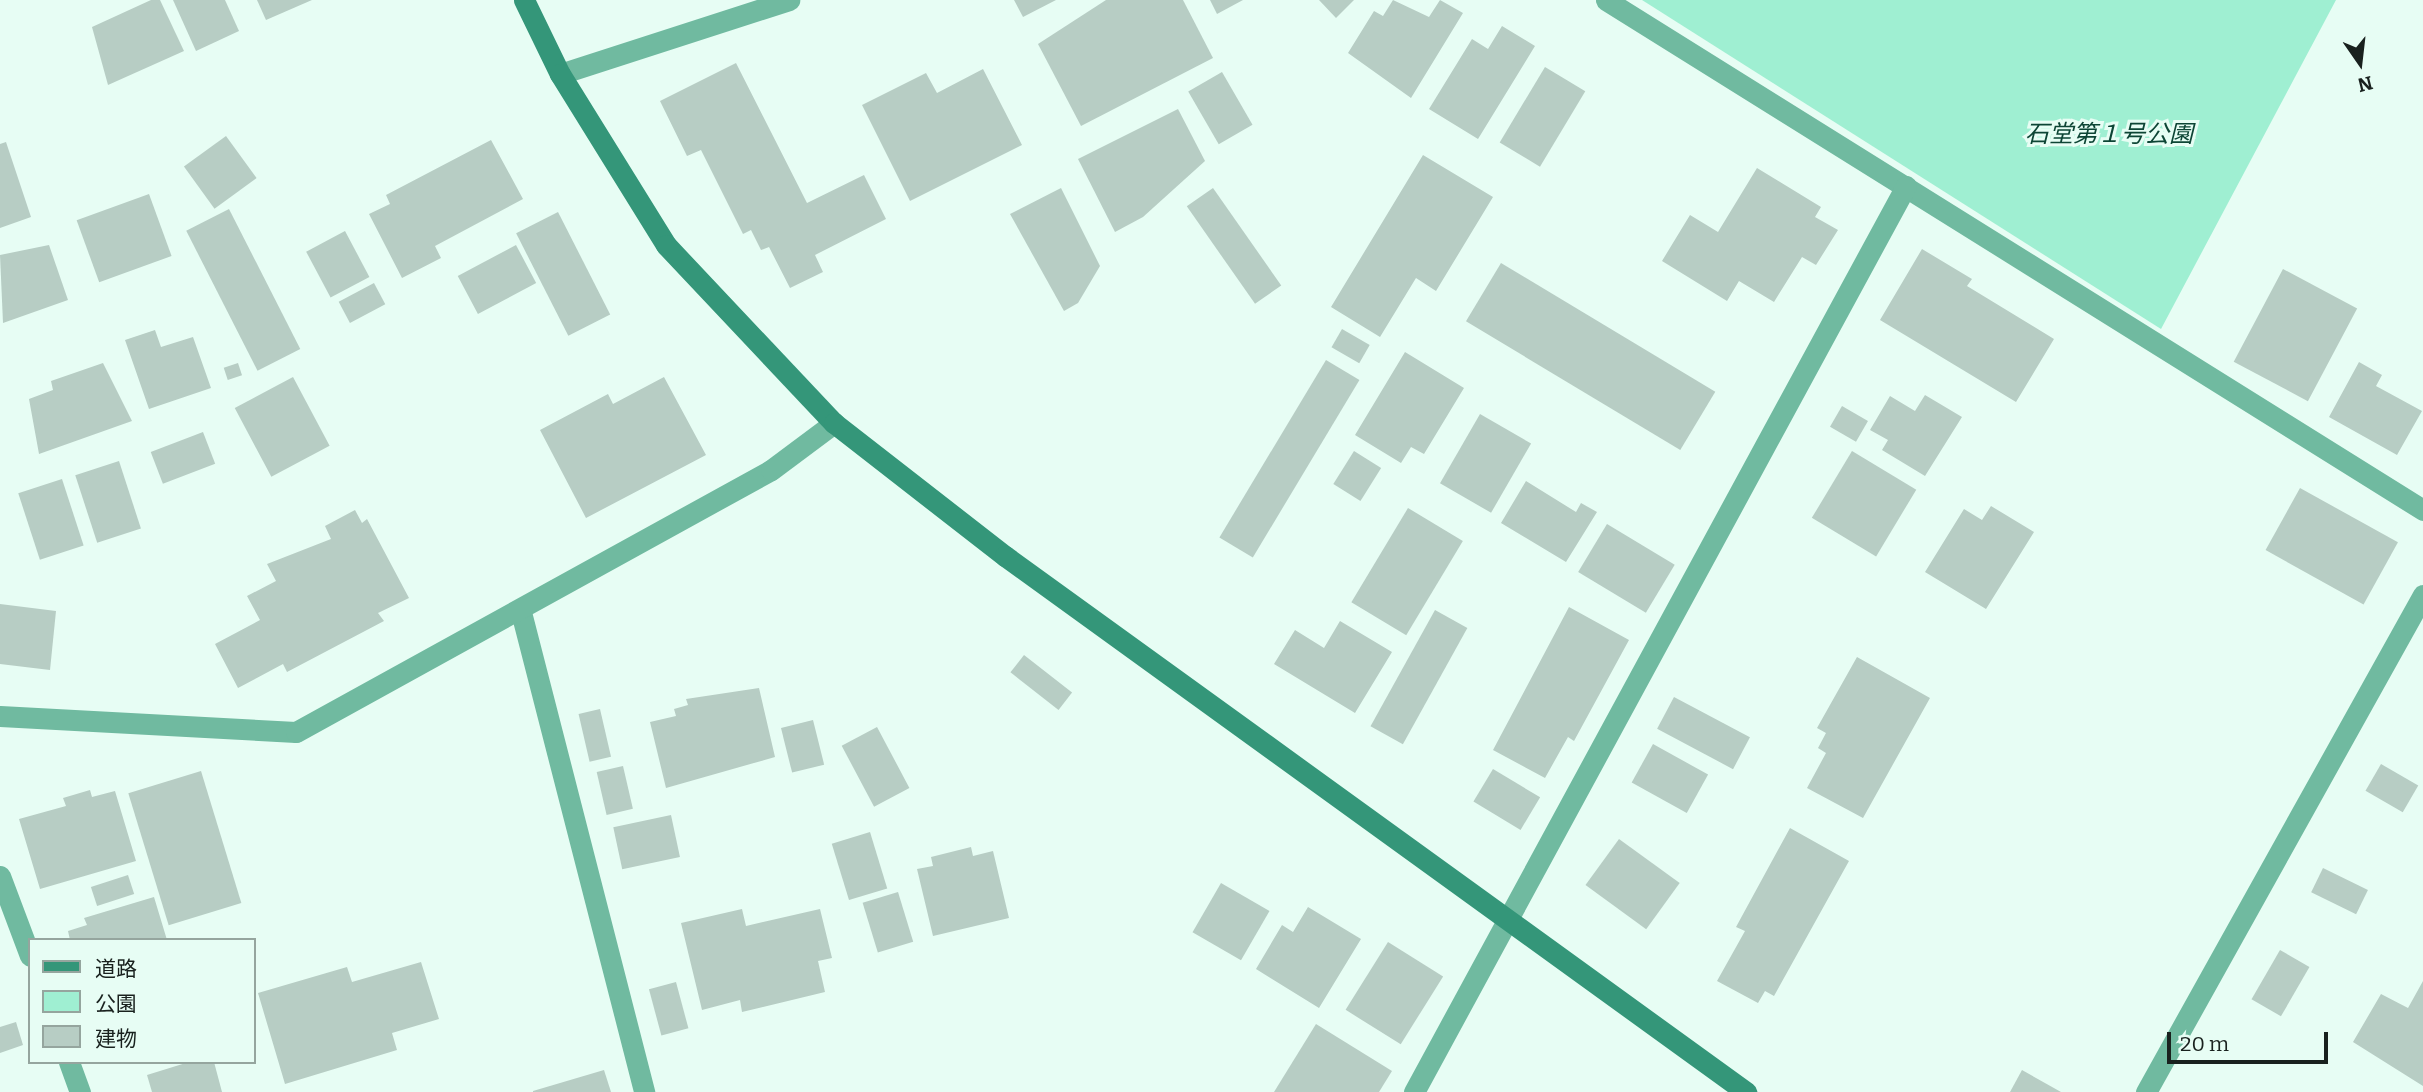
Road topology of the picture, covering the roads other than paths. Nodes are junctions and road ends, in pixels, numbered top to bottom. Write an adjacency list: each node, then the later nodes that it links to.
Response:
1 (524, 0): 4 (street)
2 (789, 0): 4 (street)
3 (1606, 0): 5 (street)
4 (560, 74): 6 (street)
5 (1906, 186): 7 (street); 12 (street)
6 (834, 423): 9 (street); 12 (street)
7 (2423, 510)
8 (2423, 595): 19 (street)
9 (521, 612): 10 (street); 16 (street)
10 (0, 716)
11 (0, 876): 13 (street)
12 (1511, 918): 17 (street); 18 (street)
13 (28, 951)
14 (70, 1064): 15 (street)
15 (80, 1092)
16 (644, 1092)
17 (1413, 1092)
18 (1746, 1092)
19 (2146, 1092)

